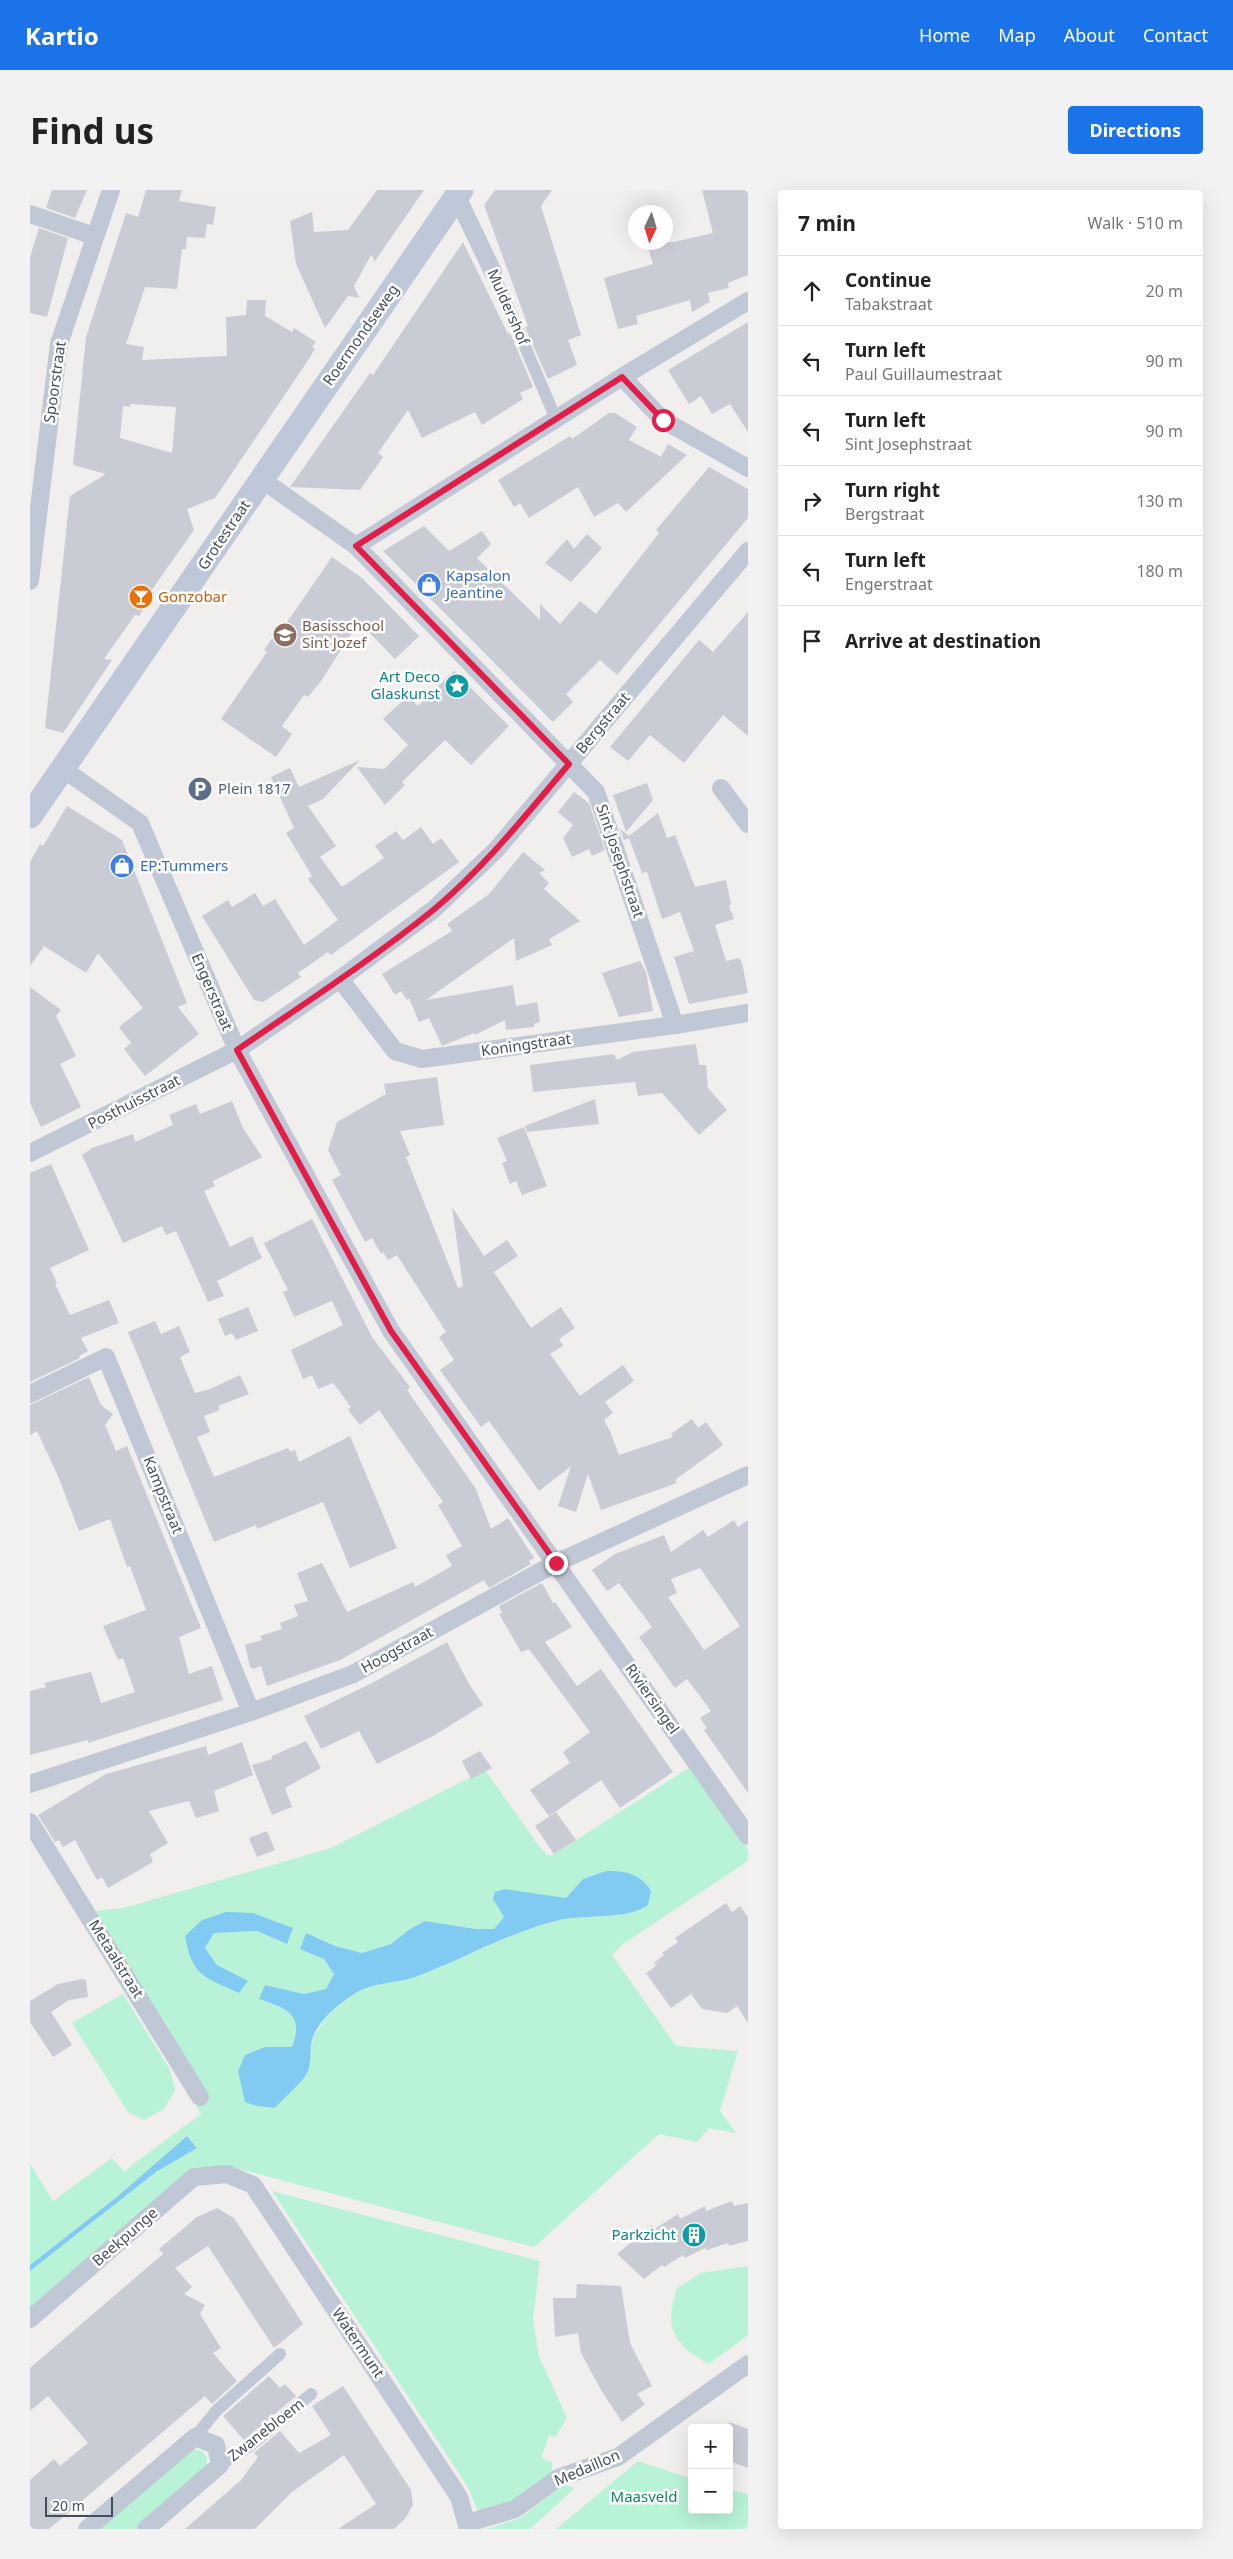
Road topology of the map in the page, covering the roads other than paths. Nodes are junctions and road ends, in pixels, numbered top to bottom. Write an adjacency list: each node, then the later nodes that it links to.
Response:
1 (110, 190): 4 (street, Spoorstraat)
2 (459, 194): 5 (street, Muldershof); 10 (main road, Roermondseweg)
3 (30, 214): 4 (street)
4 (94, 236): 11 (street, Spoorstraat)
5 (493, 272): 8 (street, Muldershof)
6 (748, 301): 7 (street)
7 (622, 377): 8 (street); 9 (street)
8 (556, 419): 12 (street)
9 (748, 468)
10 (261, 479): 12 (street, Sint Josephstraat); 16 (main road, Grotestraat)
11 (36, 492): 14 (street, Spoorstraat)
12 (356, 546): 15 (street, Sint Josephstraat)
13 (748, 552): 15 (street, Bergstraat)
14 (30, 581)
15 (569, 764): 20 (street, Bergstraat); 22 (street, Sint Josephstraat)
16 (63, 769): 18 (main road); 23 (street, Engerstraat)
17 (722, 788): 19 (street)
18 (30, 816)
19 (748, 824)
20 (340, 979): 22 (street, Koningstraat); 23 (street, Bergstraat)
21 (748, 1013): 22 (street, Koningstraat)
22 (676, 1026)
23 (237, 1050): 24 (street, Posthuisstraat); 27 (street, Engerstraat)
24 (30, 1153)
25 (30, 1394): 28 (street, Kampstraat)
26 (748, 1475): 27 (street, Hoogstraat)
27 (556, 1563): 28 (street, Hoogstraat); 31 (street, Riviersingel)
28 (251, 1712): 29 (street, Hoogstraat)
29 (30, 1784)
30 (30, 1822): 32 (street, Metaalstraat)
31 (746, 1831)
32 (200, 2097)
33 (228, 2174): 34 (street, Beekpunge); 40 (street, Watermunt)
34 (30, 2319)
35 (280, 2354): 38 (street)
36 (748, 2364): 40 (street, Medaillon)
37 (310, 2394): 39 (street, Zwanebloem)
38 (195, 2436): 39 (street, Zwanebloem); 41 (street)
39 (220, 2465): 42 (street, Zwanebloem)
40 (468, 2526)
41 (86, 2529)
42 (146, 2529)

